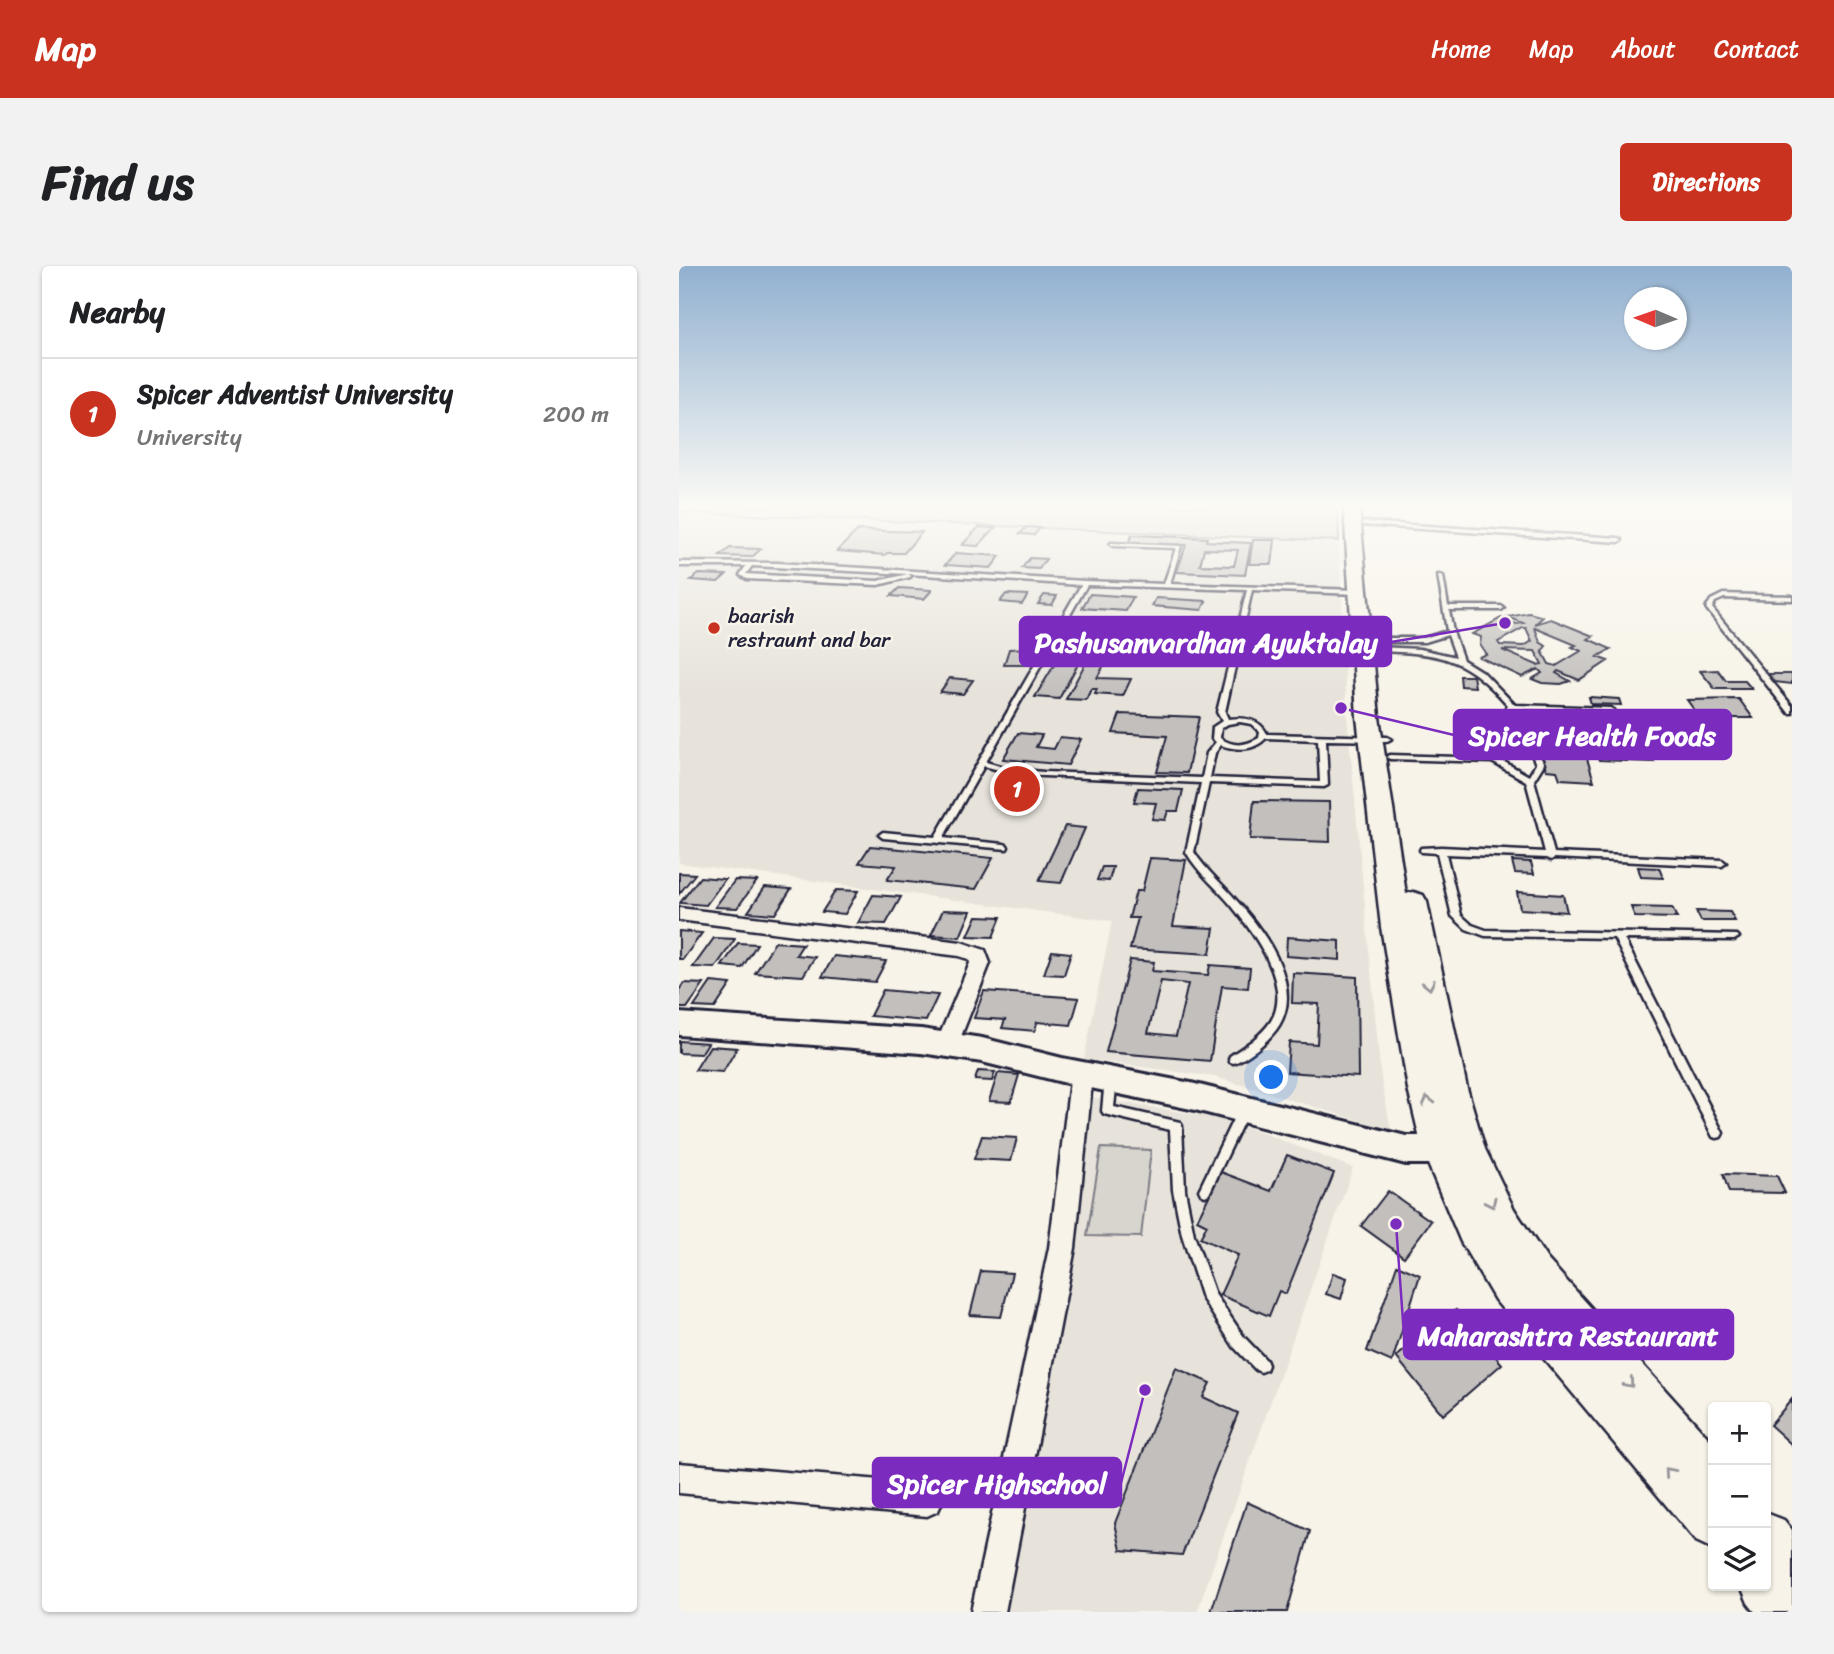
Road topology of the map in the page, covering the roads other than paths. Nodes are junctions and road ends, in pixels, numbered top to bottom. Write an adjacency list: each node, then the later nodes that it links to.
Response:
1 (747, 569): 6 (lane)
2 (831, 569): 6 (lane)
3 (1172, 569): 9 (lane)
4 (1358, 569): 11 (main road)
5 (1366, 569): 16 (main road)
6 (919, 573): 8 (lane)
7 (1440, 576): 13 (lane)
8 (1085, 583): 9 (lane); 29 (lane)
9 (1167, 585): 10 (lane)
10 (1250, 587): 11 (lane); 21 (lane)
11 (1358, 592): 27 (main road)
12 (1792, 598): 20 (lane)
13 (1446, 608): 14 (lane); 15 (lane)
14 (1501, 608)
15 (1450, 632): 16 (lane); 17 (lane)
16 (1376, 644): 17 (lane); 27 (main road)
17 (1460, 660): 18 (lane)
18 (1512, 706): 19 (lane); 24 (lane)
19 (1610, 710)
20 (1792, 711)
21 (1226, 722): 22 (lane); 26 (lane)
22 (1264, 736): 23 (lane); 26 (lane)
23 (1322, 737): 27 (lane); 31 (lane)
24 (1515, 737): 25 (lane); 28 (lane); 30 (lane)
25 (1570, 739)
26 (1220, 742): 31 (lane)
27 (1383, 745): 28 (lane); 48 (main road)
28 (1495, 760): 30 (lane)
29 (981, 763): 31 (lane); 33 (lane)
30 (1530, 780): 37 (lane)
31 (1205, 781): 44 (lane)
32 (883, 835): 33 (lane)
33 (938, 840): 34 (lane)
34 (1003, 847)
35 (1424, 850): 36 (lane)
36 (1441, 850): 37 (lane); 40 (lane)
37 (1551, 857): 38 (lane)
38 (1721, 863)
39 (679, 914): 43 (street)
40 (1618, 936): 41 (lane); 47 (lane)
41 (1734, 937)
42 (679, 1024): 43 (street)
43 (947, 1044): 45 (street)
44 (1234, 1059)
45 (1097, 1076): 46 (street); 50 (lane); 58 (street)
46 (1243, 1109): 48 (street); 49 (lane)
47 (1717, 1133)
48 (1454, 1150): 51 (main road, one-way to 51); 54 (main road, one-way to 48)
49 (1205, 1190)
50 (1261, 1365)
51 (1708, 1472)
52 (679, 1478): 53 (street)
53 (927, 1500)
54 (1708, 1518)
55 (1771, 1544): 56 (main road)
56 (1792, 1568)
57 (1771, 1591): 59 (main road)
58 (988, 1612)
59 (1789, 1612)

